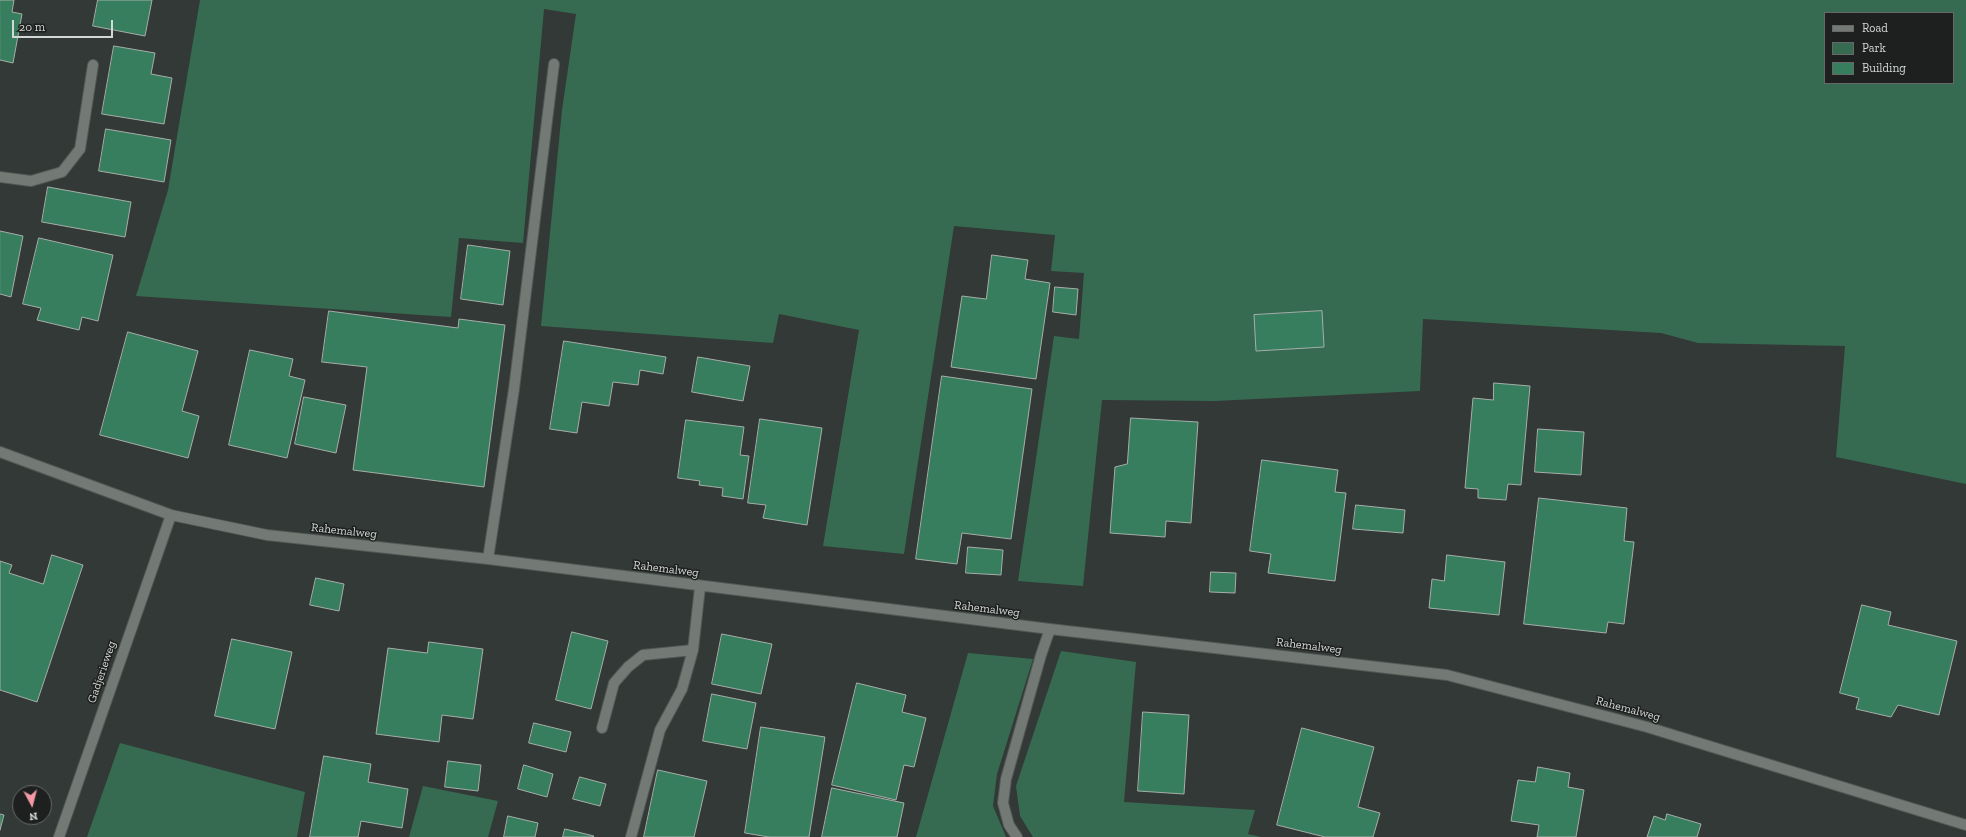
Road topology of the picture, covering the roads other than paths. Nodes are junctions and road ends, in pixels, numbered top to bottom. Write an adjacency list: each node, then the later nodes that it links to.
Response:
1 (554, 64): 6 (street)
2 (93, 65): 3 (street)
3 (0, 177)
4 (0, 452): 5 (street, Rahemalweg)
5 (171, 515): 6 (street, Rahemalweg); 12 (street, Gadjerieweg)
6 (488, 559): 7 (street, Rahemalweg)
7 (700, 586): 8 (street, Rahemalweg); 9 (street)
8 (1050, 630): 11 (street, Rahemalweg); 14 (street)
9 (693, 650): 10 (street); 13 (street)
10 (602, 728)
11 (1966, 825)
12 (59, 837)
13 (631, 837)
14 (1017, 837)

